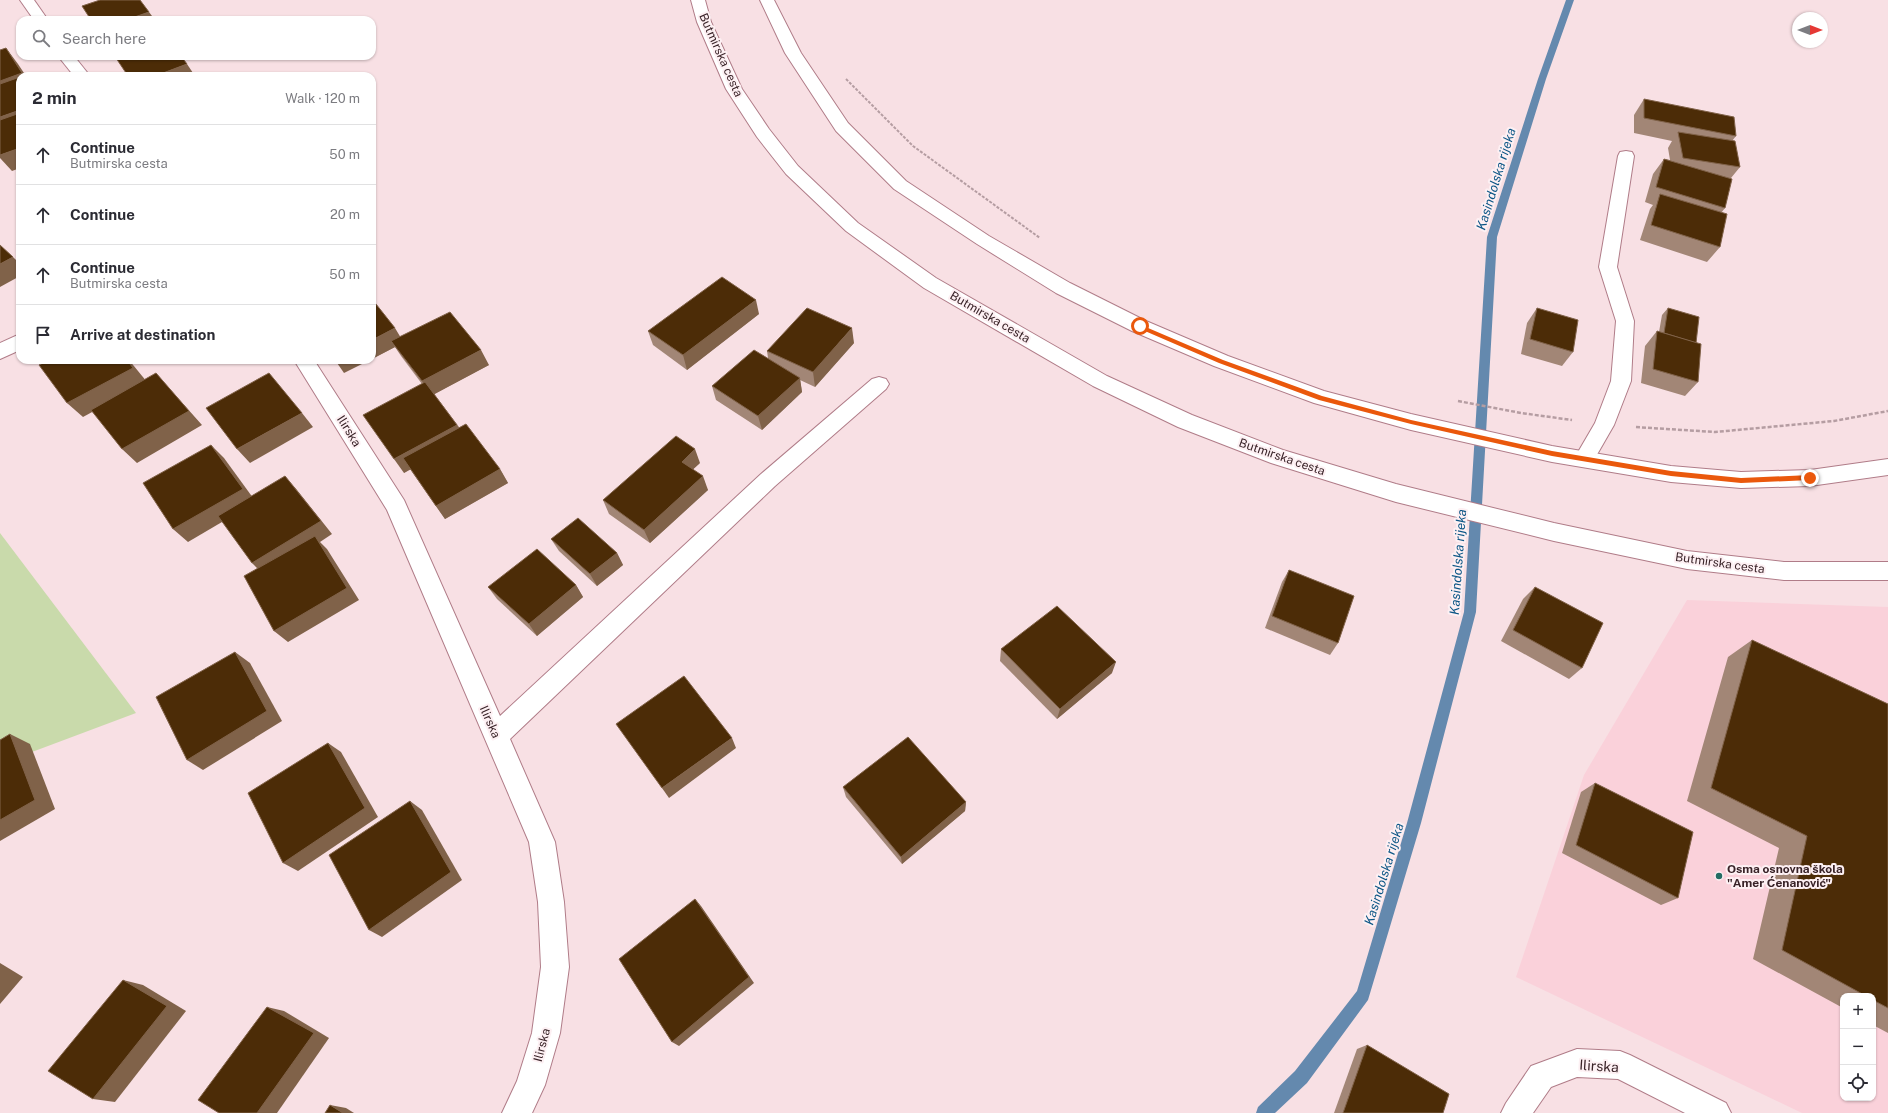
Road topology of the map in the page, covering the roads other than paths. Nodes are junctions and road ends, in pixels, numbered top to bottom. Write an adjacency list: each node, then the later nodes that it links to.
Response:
1 (28, 0): 4 (main road)
2 (698, 0): 14 (main road, Butmirska cesta)
3 (767, 0): 12 (main road)
4 (38, 16)
5 (69, 60): 6 (main road)
6 (79, 72)
7 (1626, 156): 12 (main road)
8 (16, 343): 9 (main road)
9 (0, 352)
10 (307, 364): 15 (main road, Ilirska)
11 (879, 384): 15 (main road)
12 (1584, 459): 13 (main road)
13 (1888, 467)
14 (1888, 571)
15 (496, 736): 16 (main road, Ilirska)
16 (517, 1113)
17 (1516, 1113): 18 (main road, Ilirska)
18 (1716, 1113)

